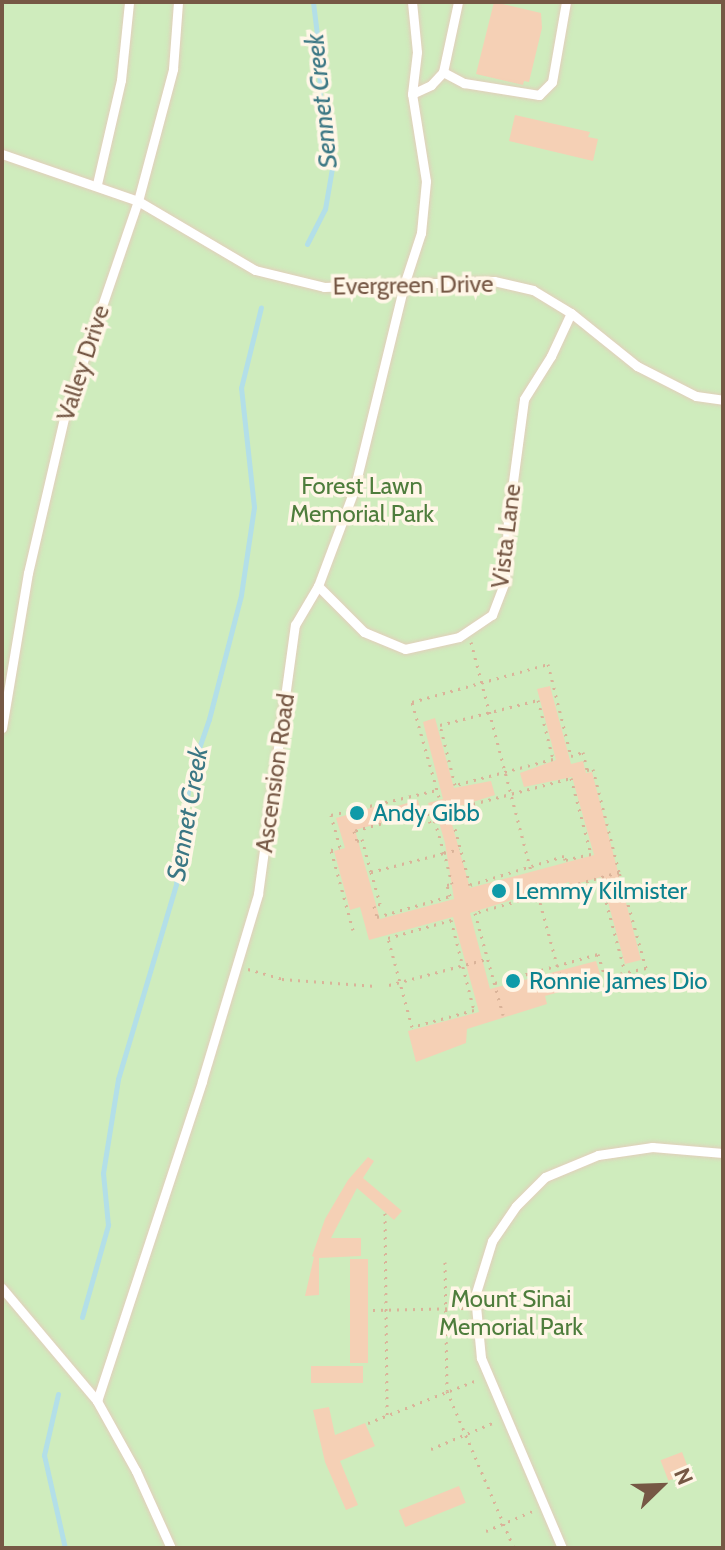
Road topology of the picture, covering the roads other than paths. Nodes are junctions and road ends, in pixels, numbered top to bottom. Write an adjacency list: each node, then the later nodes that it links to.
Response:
1 (129, 2): 9 (lane)
2 (178, 2): 10 (lane, Valley Drive)
3 (412, 2): 7 (lane, Ascension Road)
4 (458, 2): 6 (lane)
5 (566, 2): 6 (lane)
6 (443, 72): 7 (lane)
7 (412, 94): 11 (lane, Ascension Road)
8 (2, 154): 9 (lane, Evergreen Drive)
9 (97, 184): 10 (lane, Evergreen Drive)
10 (138, 201): 11 (lane, Evergreen Drive); 15 (lane, Valley Drive)
11 (404, 285): 12 (lane, Evergreen Drive); 14 (lane, Ascension Road)
12 (571, 313): 13 (lane, Evergreen Drive); 14 (lane, Vista Lane)
13 (723, 400)
14 (318, 586): 18 (lane, Ascension Road)
15 (2, 728)
16 (723, 1153): 20 (lane)
17 (2, 1288): 18 (lane)
18 (97, 1401): 19 (lane)
19 (171, 1548)
20 (562, 1548)

